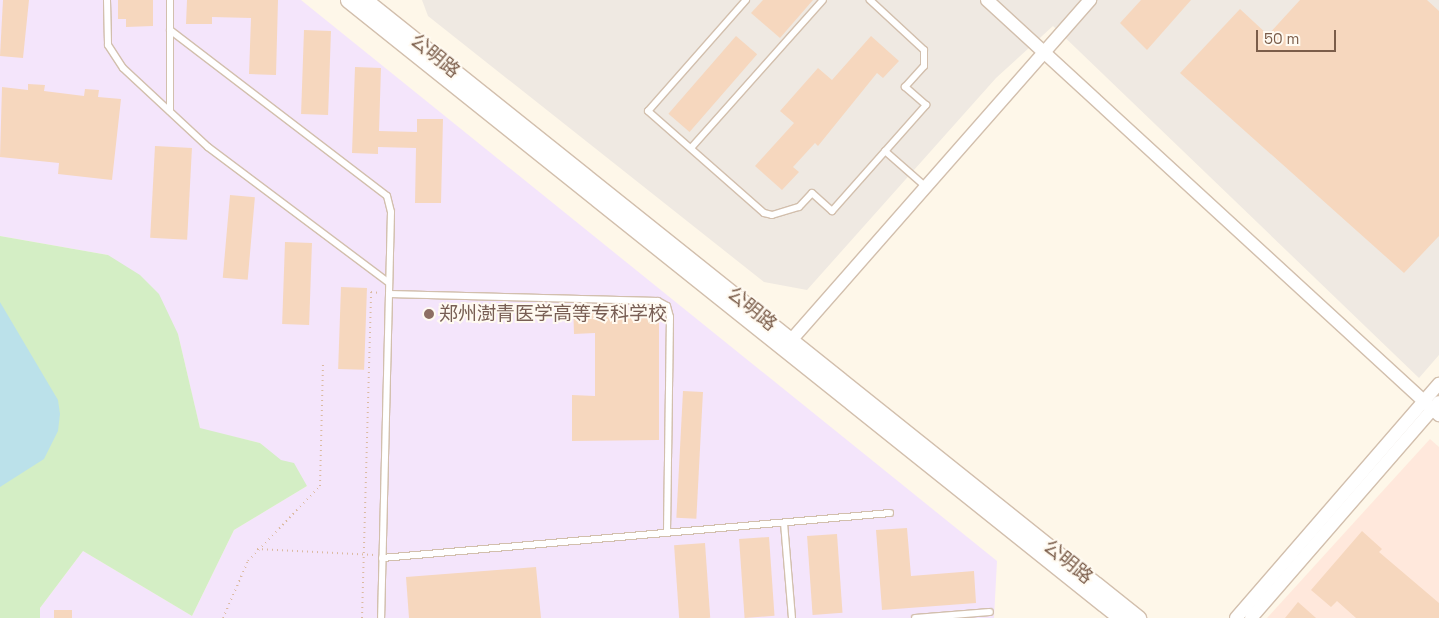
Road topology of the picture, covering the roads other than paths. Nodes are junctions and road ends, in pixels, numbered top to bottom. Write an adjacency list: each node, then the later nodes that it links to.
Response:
1 (107, 0): 11 (lane)
2 (170, 0): 9 (lane)
3 (746, 0): 12 (lane)
4 (823, 0): 12 (lane)
5 (870, 0): 13 (lane)
6 (987, 0): 10 (street)
7 (1090, 0): 10 (street)
8 (357, 1): 17 (street, 公明路)
9 (170, 30): 11 (lane); 15 (lane)
10 (1044, 52): 14 (street); 19 (street)
11 (170, 111): 15 (lane)
12 (691, 148): 13 (lane)
13 (886, 151): 14 (lane)
14 (926, 187): 17 (street)
15 (389, 284): 16 (lane)
16 (389, 294): 22 (lane); 23 (lane)
17 (788, 344): 28 (street, 公明路); 29 (street, 公明路)
18 (1439, 384): 19 (street)
19 (1434, 407): 30 (street); 31 (street)
20 (890, 513): 21 (lane)
21 (784, 523): 22 (lane); 26 (lane)
22 (667, 533): 23 (lane)
23 (382, 556): 25 (lane)
24 (990, 612): 27 (lane)
25 (381, 618)
26 (792, 618)
27 (914, 618)
28 (1121, 618)
29 (1138, 618)
30 (1236, 618)
31 (1251, 618)

